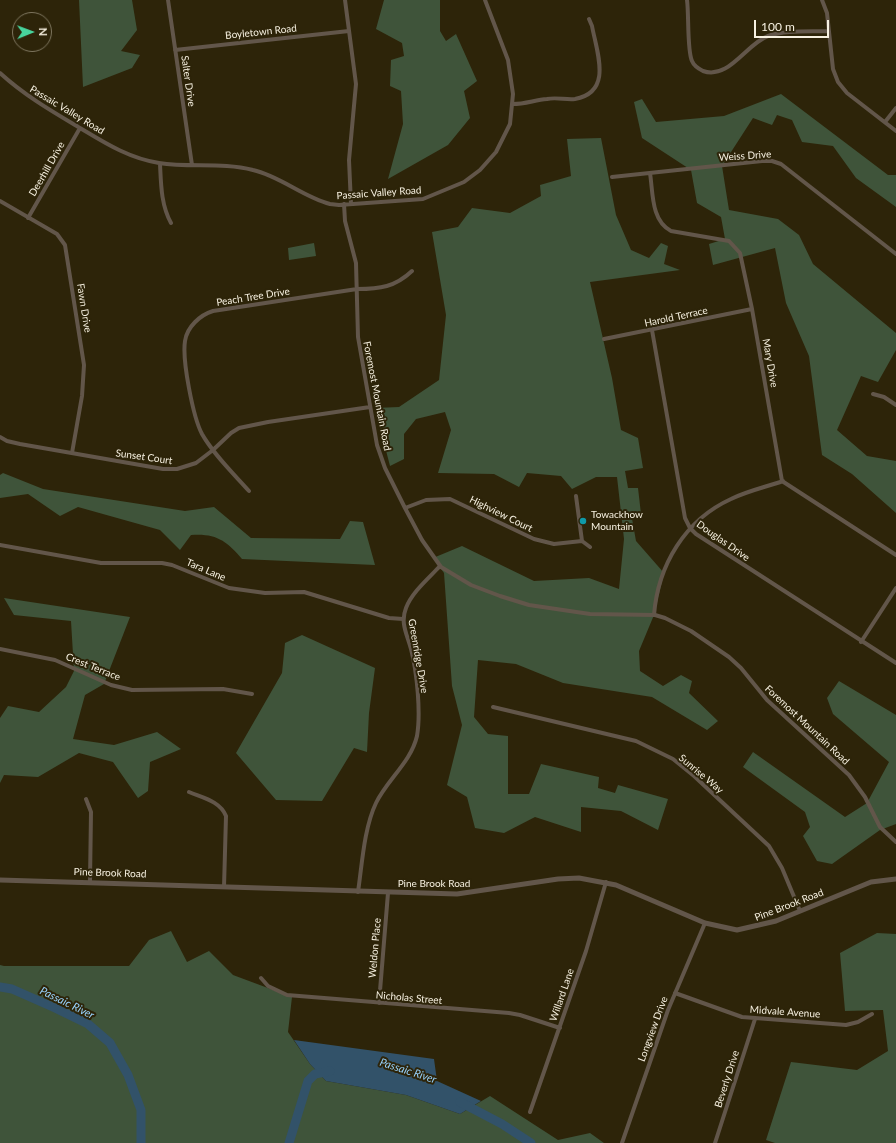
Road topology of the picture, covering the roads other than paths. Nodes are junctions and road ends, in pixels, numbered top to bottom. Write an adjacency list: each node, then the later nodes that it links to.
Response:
1 (168, 0): 9 (street, Salter Drive)
2 (345, 0): 7 (street)
3 (486, 0): 11 (street, Passaic Valley Road)
4 (687, 0): 8 (street)
5 (822, 0): 8 (street)
6 (589, 19): 11 (street)
7 (349, 31): 9 (street, Boyletown Road); 22 (street)
8 (829, 31): 13 (street)
9 (175, 50): 17 (street, Salter Drive)
10 (0, 73): 14 (street, Passaic Valley Road)
11 (513, 104): 22 (street, Passaic Valley Road)
12 (896, 108): 13 (street)
13 (885, 122): 15 (street)
14 (80, 128): 16 (street, Passaic Valley Road); 23 (street, Deerhill Drive)
15 (896, 131)
16 (160, 164): 17 (street, Passaic Valley Road); 24 (street)
17 (192, 165): 21 (street, Passaic Valley Road)
18 (650, 173): 19 (street, Weiss Drive); 25 (street, Weiss Drive); 28 (street, Mary Drive)
19 (612, 177)
20 (0, 202): 23 (street, Fawn Drive)
21 (344, 204): 22 (street, Passaic Valley Road); 27 (street, Foremost Mountain Road)
22 (351, 204)
23 (28, 218): 36 (street, Fawn Drive)
24 (171, 223)
25 (896, 254)
26 (412, 271): 27 (street, Peach Tree Drive)
27 (357, 289): 33 (street, Foremost Mountain Road); 35 (street, Peach Tree Drive)
28 (752, 309): 29 (street, Harold Terrace); 37 (street, Mary Drive)
29 (652, 330): 30 (street, Harold Terrace); 41 (street, Douglas Drive)
30 (604, 339)
31 (873, 394): 32 (street)
32 (896, 405)
33 (370, 407): 35 (street, Sunset Court); 40 (street, Foremost Mountain Road)
34 (0, 437): 36 (street, Sunset Court)
35 (213, 450): 36 (street, Sunset Court); 38 (street, Peach Tree Drive)
36 (72, 453)
37 (783, 482): 41 (street); 45 (street)
38 (249, 491)
39 (576, 496): 42 (street)
40 (405, 508): 42 (street, Highview Court); 46 (street, Foremost Mountain Road)
41 (690, 528): 48 (street); 50 (street, Douglas Drive)
42 (582, 541): 44 (street)
43 (0, 545): 49 (street, Tara Lane)
44 (590, 547)
45 (896, 555)
46 (440, 566): 48 (street, Foremost Mountain Road); 49 (street, Greenridge Drive)
47 (896, 588): 50 (street)
48 (654, 615): 57 (street, Foremost Mountain Road)
49 (403, 619): 63 (street, Greenridge Drive)
50 (861, 642): 52 (street, Douglas Drive)
51 (0, 649): 53 (street, Crest Terrace)
52 (896, 663)
53 (252, 694)
54 (494, 707): 65 (street, Sunrise Way)
55 (189, 792): 62 (street)
56 (86, 799): 60 (street)
57 (896, 842)
58 (896, 879): 65 (street, Pine Brook Road)
59 (0, 880): 60 (street, Pine Brook Road)
60 (90, 882): 62 (street, Pine Brook Road)
61 (606, 882): 64 (street, Pine Brook Road); 66 (street, Pine Brook Road); 72 (street, Willard Lane)
62 (224, 887): 63 (street, Pine Brook Road)
63 (358, 892): 64 (street, Pine Brook Road)
64 (388, 893): 69 (street, Weldon Place)
65 (800, 911): 66 (street, Pine Brook Road)
66 (705, 923): 68 (street, Longview Drive)
67 (262, 978): 69 (street, Nicholas Street)
68 (675, 993): 71 (street, Midvale Avenue); 74 (street, Longview Drive)
69 (379, 1003): 72 (street, Nicholas Street)
70 (872, 1014): 71 (street, Midvale Avenue)
71 (754, 1019): 75 (street, Beverly Drive)
72 (560, 1028): 73 (street, Willard Lane)
73 (530, 1112)
74 (622, 1143)
75 (715, 1143)

